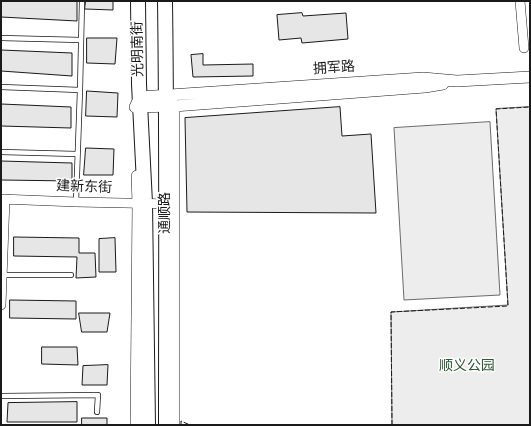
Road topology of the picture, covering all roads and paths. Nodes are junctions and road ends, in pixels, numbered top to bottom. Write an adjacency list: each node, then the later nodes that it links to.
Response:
1 (82, 1): 6 (lane)
2 (138, 1): 12 (main road, 光明南街)
3 (165, 1): 11 (main road, 通顺路)
4 (520, 1): 7 (street)
5 (1, 38): 6 (lane)
6 (81, 40): 10 (lane)
7 (524, 48)
8 (530, 77): 11 (street, 拥军路)
9 (1, 87): 10 (lane)
10 (80, 90): 14 (lane)
11 (169, 103): 12 (street, 拥军路); 18 (main road, 通顺路)
12 (139, 104): 17 (main road, 通顺路)
13 (1, 152): 14 (lane)
14 (77, 154): 16 (lane)
15 (3, 199): 16 (street, 建新东街); 19 (street)
16 (76, 202): 17 (street, 建新东街)
17 (141, 203): 18 (street, 建新东街); 24 (street); 25 (main road, 通顺路)
18 (170, 204): 26 (main road, 通顺路); 27 (street)
19 (2, 270): 20 (lane); 21 (street)
20 (71, 276)
21 (1, 305)
22 (1, 396): 23 (lane)
23 (97, 412)
24 (136, 425)
25 (148, 425)
26 (166, 425)
27 (174, 425)

